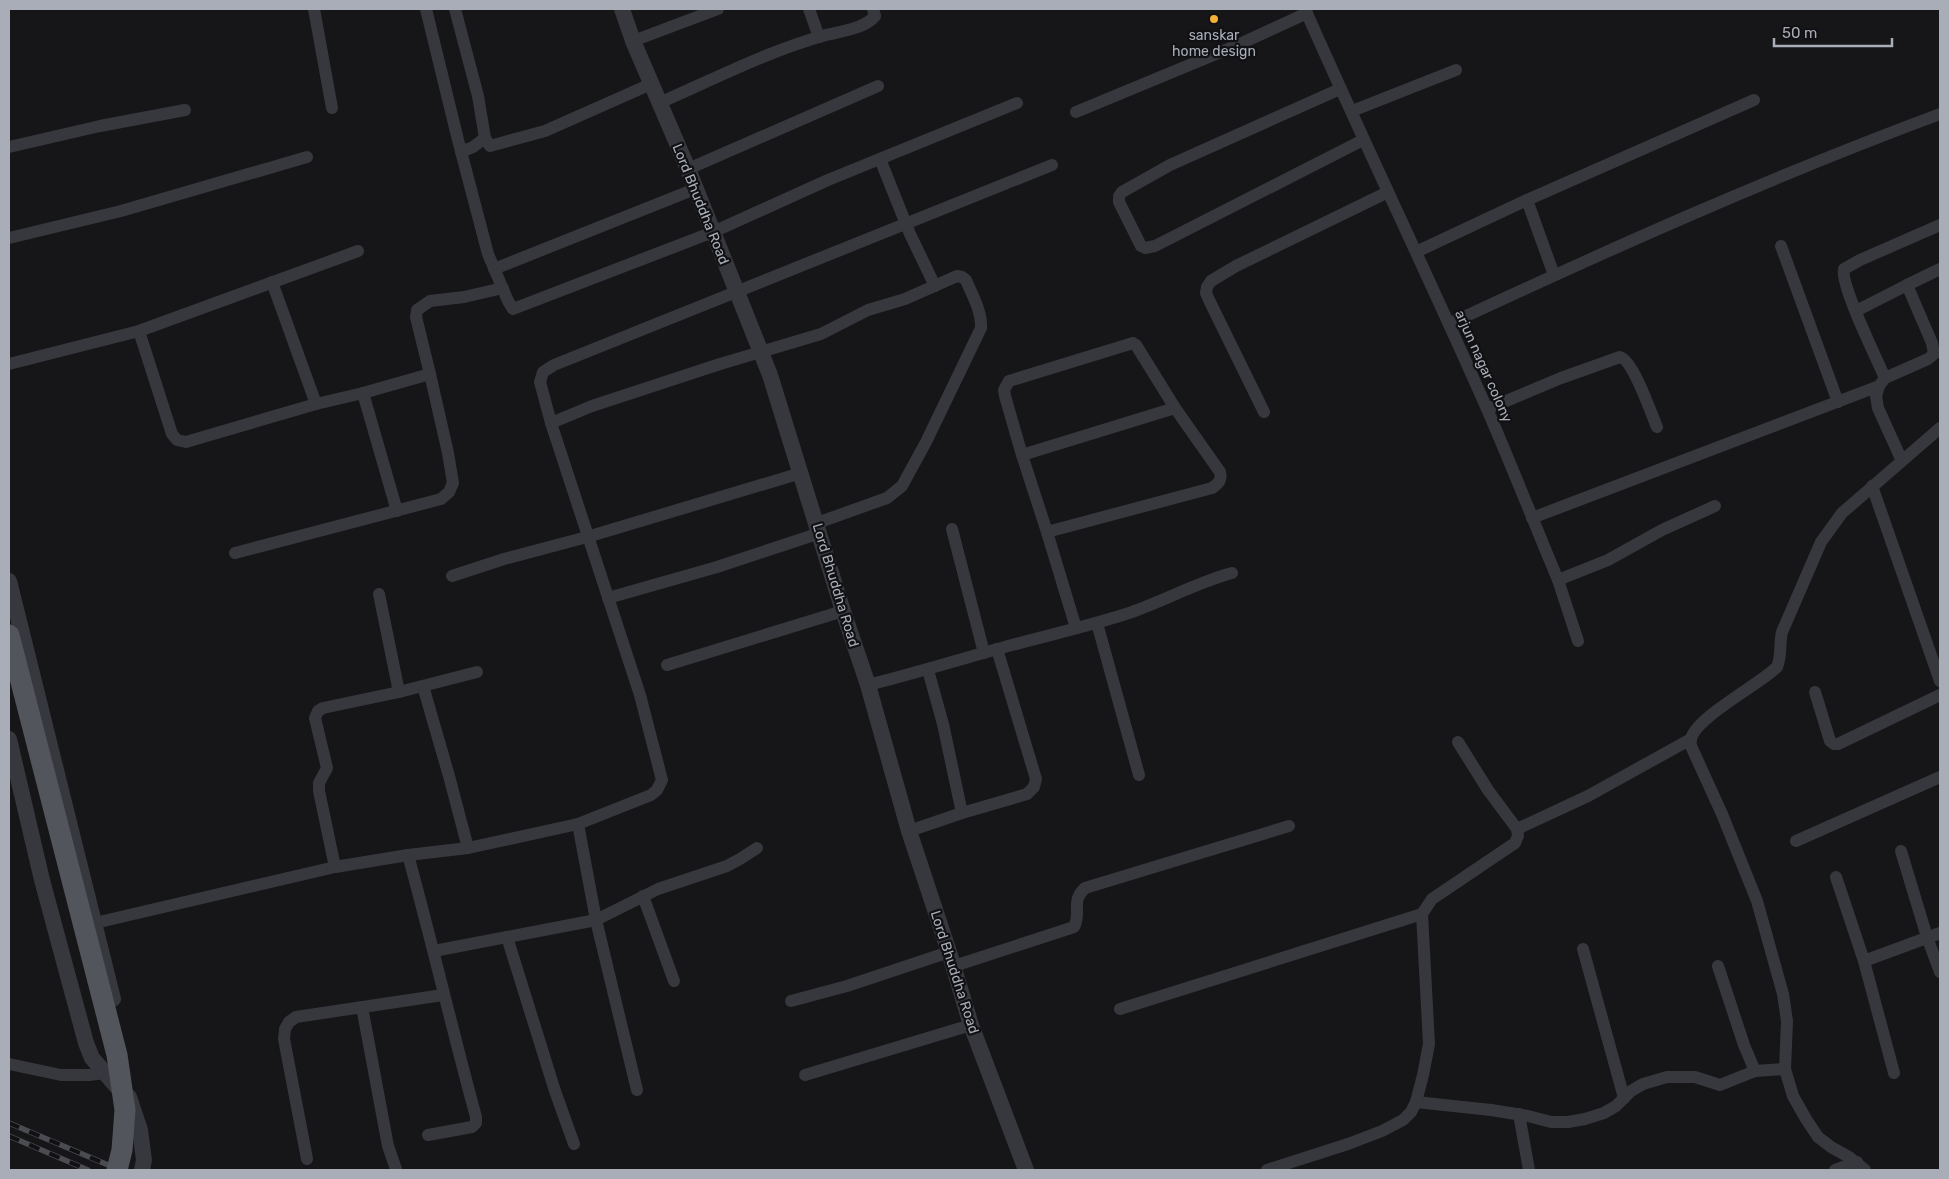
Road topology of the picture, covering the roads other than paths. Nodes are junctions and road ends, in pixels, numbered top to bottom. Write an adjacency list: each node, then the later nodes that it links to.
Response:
1 (314, 9): 18 (street)
2 (426, 9): 26 (street)
3 (455, 9): 23 (street)
4 (622, 9): 10 (street, Lord Bhuddha Road)
5 (718, 9): 10 (street)
6 (809, 9): 9 (street)
7 (873, 9): 9 (street)
8 (1306, 11): 14 (street, arjun nagar colony); 21 (street)
9 (819, 37): 16 (street)
10 (633, 41): 12 (street, Lord Bhuddha Road)
11 (1456, 70): 20 (street)
12 (651, 84): 16 (street, Lord Bhuddha Road); 23 (street)
13 (878, 86): 30 (street)
14 (1340, 90): 20 (street, arjun nagar colony); 24 (street)
15 (1754, 100): 33 (street)
16 (659, 103): 30 (street, Lord Bhuddha Road)
17 (1017, 104): 28 (street)
18 (332, 108)
19 (185, 110): 25 (street)
20 (1352, 111): 24 (street, arjun nagar colony)
21 (1076, 112)
22 (1940, 114): 43 (street)
23 (485, 138): 26 (street)
24 (1363, 140): 32 (street, arjun nagar colony)
25 (9, 147)
26 (461, 152): 41 (street)
27 (307, 157): 37 (street)
28 (880, 159): 34 (street); 36 (street)
29 (1052, 165): 34 (street)
30 (688, 169): 31 (street, Lord Bhuddha Road)
31 (695, 189): 36 (street, Lord Bhuddha Road); 41 (street)
32 (1388, 192): 40 (street, arjun nagar colony); 61 (street)
33 (1527, 200): 40 (street); 43 (street)
34 (906, 223): 45 (street); 48 (street)
35 (1940, 225): 49 (street)
36 (713, 232): 47 (street); 48 (street, Lord Bhuddha Road)
37 (9, 238)
38 (1781, 246): 57 (street)
39 (358, 251): 44 (street)
40 (1416, 252): 50 (street, arjun nagar colony)
41 (494, 269): 47 (street)
42 (1940, 269): 46 (street)
43 (1554, 275): 50 (street)
44 (272, 282): 51 (street); 58 (street)
45 (935, 286): 52 (street); 72 (street)
46 (1907, 286): 49 (street); 55 (street)
47 (503, 288): 54 (street)
48 (737, 292): 52 (street, Lord Bhuddha Road); 62 (street)
49 (1856, 311): 55 (street)
50 (1449, 324): 60 (street, arjun nagar colony)
51 (139, 331): 53 (street); 58 (street)
52 (761, 353): 62 (street); 67 (street, Lord Bhuddha Road)
53 (9, 364)
54 (430, 374): 56 (street); 70 (street)
55 (1882, 382): 57 (street); 66 (street)
56 (363, 393): 58 (street); 70 (street)
57 (1838, 402): 71 (street)
58 (316, 404)
59 (1175, 408): 65 (street); 65 (street); 74 (street)
60 (1487, 409): 63 (street); 71 (street, arjun nagar colony)
61 (1264, 412)
62 (551, 423): 75 (street)
63 (1657, 427)
64 (1940, 428): 66 (street)
65 (1022, 455): 74 (street)
66 (1902, 462): 68 (street)
67 (801, 473): 72 (street, Lord Bhuddha Road); 75 (street)
68 (1872, 486): 93 (street); 100 (street)
69 (1715, 506): 79 (street)
70 (397, 511): 76 (street)
71 (1532, 518): 79 (street, arjun nagar colony)
72 (819, 528): 82 (street); 83 (street, Lord Bhuddha Road)
73 (952, 529): 89 (street)
74 (1047, 532): 85 (street)
75 (588, 537): 78 (street); 82 (street)
76 (235, 553)
77 (1232, 573): 84 (street)
78 (452, 576)
79 (1558, 580): 87 (street, arjun nagar colony)
80 (9, 581): 119 (street)
81 (379, 594): 96 (street)
82 (608, 598): 105 (street)
83 (843, 611): 90 (street); 94 (street, Lord Bhuddha Road)
84 (1097, 623): 85 (street); 102 (street)
85 (1076, 628): 88 (street)
86 (9, 636): 151 (main road, bridge)
87 (1578, 641)
88 (997, 650): 89 (street); 104 (street)
89 (984, 653): 91 (street)
90 (667, 665)
91 (928, 670): 94 (street); 104 (street)
92 (477, 672): 95 (street)
93 (1940, 681)
94 (868, 685): 108 (street, Lord Bhuddha Road)
95 (423, 686): 96 (street); 110 (street)
96 (399, 692): 114 (street)
97 (1815, 692): 98 (street)
98 (1940, 695)
99 (9, 739): 138 (street)
100 (1691, 739): 107 (street); 136 (street)
101 (1458, 742): 107 (street)
102 (1139, 775)
103 (1940, 777): 109 (street)
104 (962, 813): 108 (street)
105 (578, 824): 110 (street); 118 (street)
106 (1289, 826): 125 (street)
107 (1517, 829): 117 (street)
108 (910, 831): 125 (street, Lord Bhuddha Road)
109 (1796, 841)
110 (468, 848): 113 (street)
111 (757, 848): 116 (street)
112 (1901, 851): 122 (street)
113 (408, 854): 114 (street); 124 (street)
114 (335, 868): 119 (street)
115 (1836, 877): 126 (street)
116 (643, 896): 118 (street); 129 (street)
117 (1422, 914): 133 (street); 144 (street)
118 (596, 920): 121 (street); 141 (street)
119 (95, 923): 143 (street)
120 (1940, 933): 122 (street)
121 (507, 937): 124 (street); 147 (street)
122 (1927, 938): 126 (street); 128 (street)
123 (1583, 949): 142 (street)
124 (434, 951): 130 (street)
125 (952, 959): 131 (street); 134 (street, Lord Bhuddha Road)
126 (1864, 961): 139 (street)
127 (1718, 966): 137 (street)
128 (1940, 972)
129 (674, 981)
130 (443, 995): 132 (street); 146 (street)
131 (791, 1001)
132 (362, 1007): 148 (street); 150 (street)
133 (1120, 1009)
134 (971, 1025): 140 (street); 153 (street, Lord Bhuddha Road)
135 (9, 1064): 138 (street)
136 (1785, 1069): 137 (street); 149 (street)
137 (1755, 1071): 142 (street)
138 (105, 1073): 143 (street)
139 (1894, 1073)
140 (805, 1075)
141 (637, 1090)
142 (1624, 1098): 145 (street)
143 (129, 1101): 152 (street)
144 (1416, 1102): 145 (street); 154 (street)
145 (1519, 1114): 155 (street)
146 (428, 1135)
147 (574, 1144)
148 (307, 1159)
149 (1861, 1166): 156 (street)
150 (396, 1168)
151 (117, 1170)
152 (142, 1170)
153 (1026, 1170)
154 (1267, 1170)
155 (1529, 1170)
156 (1835, 1170)

